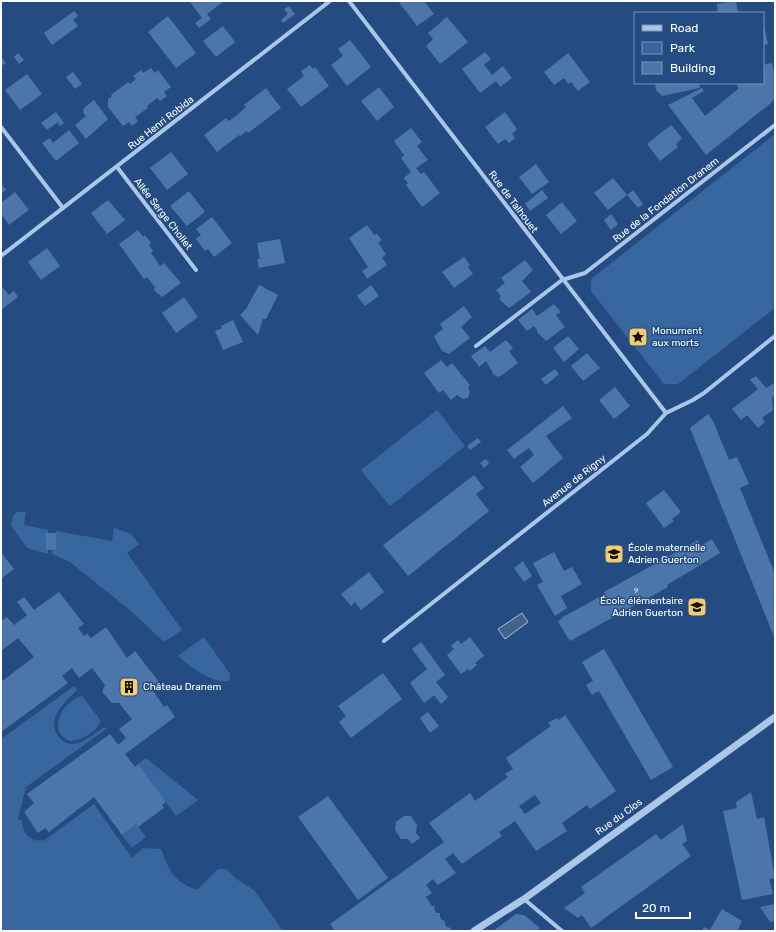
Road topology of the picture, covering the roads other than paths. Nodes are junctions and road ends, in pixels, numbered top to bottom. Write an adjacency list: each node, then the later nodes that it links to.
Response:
1 (330, 1): 5 (street, Rue Henri Robida)
2 (349, 1): 9 (street, Rue de Talhouet)
3 (775, 125): 9 (street, Rue de la Fondation Dranem)
4 (1, 127): 6 (street)
5 (117, 167): 6 (street, Rue Henri Robida); 8 (street, Allée Serge Chollet)
6 (63, 208): 7 (street, Rue Henri Robida)
7 (1, 256)
8 (196, 270)
9 (562, 280): 11 (street, Rue de la Fondation Dranem); 12 (street, Rue de Talhouet)
10 (775, 336): 12 (street, Avenue de Rigny)
11 (476, 346)
12 (666, 413): 13 (street, Avenue de Rigny)
13 (384, 641)
14 (775, 717): 15 (street, Rue du Clos)
15 (524, 898): 16 (street, Rue du Clos); 17 (street)
16 (474, 931)
17 (562, 931)

